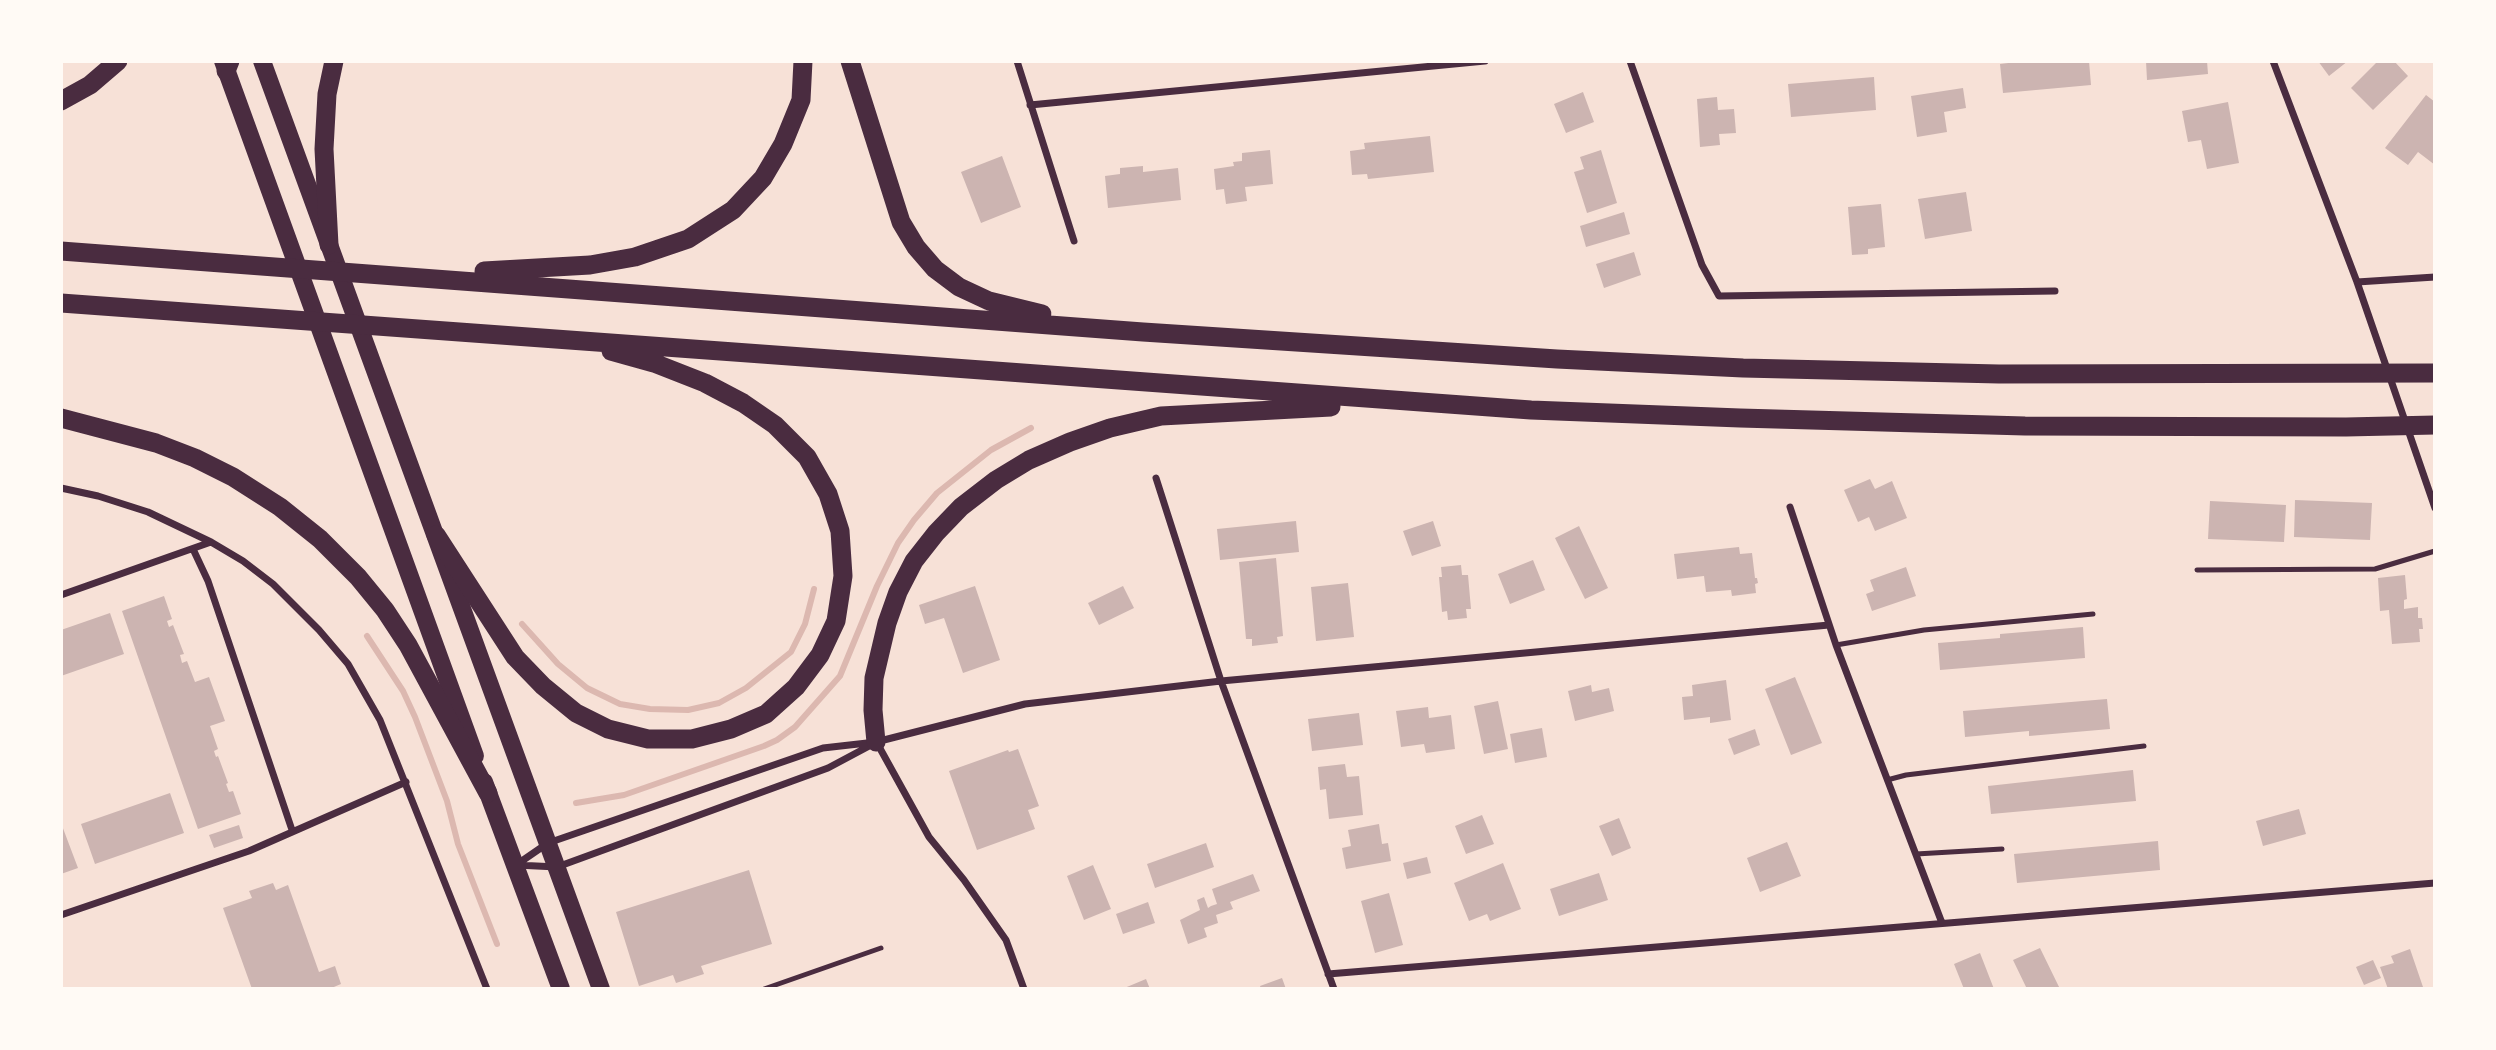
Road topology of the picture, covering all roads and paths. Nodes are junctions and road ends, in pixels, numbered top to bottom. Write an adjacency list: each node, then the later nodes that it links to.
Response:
1 (118, 61): 11 (highway)
2 (262, 61): 14 (main road)
3 (334, 61): 14 (highway)
4 (803, 61): 16 (highway)
5 (850, 61): 21 (highway)
6 (1017, 61): 12 (street)
7 (1485, 61): 12 (street)
8 (1630, 61): 19 (street)
9 (2273, 61): 18 (street)
10 (227, 65): 45 (main road)
11 (61, 101)
12 (1030, 105): 13 (street)
13 (1074, 241)
14 (329, 245): 31 (main road)
15 (61, 251): 16 (highway)
16 (410, 276): 21 (highway)
17 (2435, 277): 18 (street)
18 (2357, 282): 30 (street)
19 (2055, 291)
20 (61, 303): 22 (highway)
21 (1143, 332): 23 (highway)
22 (570, 340): 24 (highway); 31 (highway)
23 (2435, 373)
24 (1423, 402): 26 (highway); 41 (highway)
25 (61, 418): 45 (highway)
26 (2435, 425)
27 (1156, 478): 40 (street)
28 (61, 488): 32 (street)
29 (1790, 508): 38 (street)
30 (2435, 508)
31 (436, 535): 47 (main road)
32 (211, 542): 33 (street); 44 (street)
33 (193, 550): 36 (street); 46 (street)
34 (2435, 551): 35 (lane)
35 (2197, 570)
36 (61, 595)
37 (2093, 614): 39 (lane)
38 (1829, 625): 39 (street); 40 (street)
39 (1836, 645): 43 (street)
40 (1221, 681): 41 (street); 56 (street)
41 (876, 742): 47 (street); 51 (street); 61 (street)
42 (2144, 746): 43 (lane)
43 (1887, 780): 49 (street)
44 (405, 782): 46 (street); 57 (street)
45 (488, 793): 50 (main road)
46 (292, 830): 53 (street)
47 (548, 843): 50 (street); 51 (main road)
48 (2002, 849): 49 (lane)
49 (1916, 854): 54 (street)
50 (515, 865): 51 (street); 58 (main road)
51 (557, 867): 59 (main road)
52 (2435, 883): 54 (street)
53 (61, 915)
54 (1941, 923): 56 (street)
55 (881, 948): 60 (lane)
56 (1328, 974): 62 (street)
57 (486, 989)
58 (561, 989)
59 (601, 989)
60 (764, 989)
61 (1024, 989)
62 (1334, 989)

